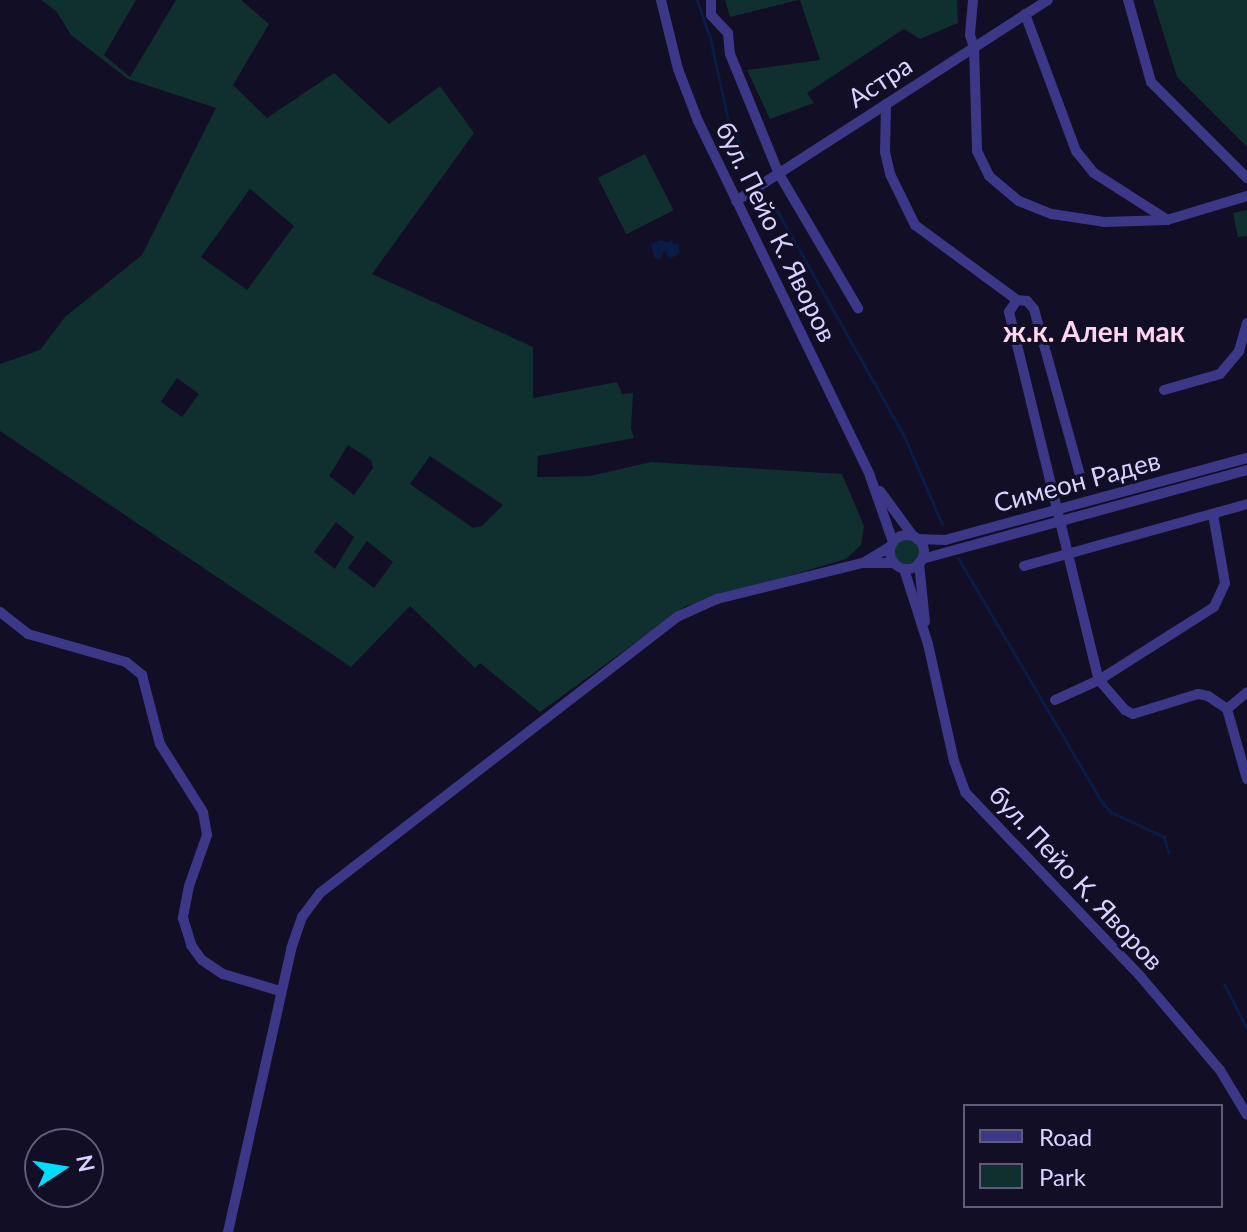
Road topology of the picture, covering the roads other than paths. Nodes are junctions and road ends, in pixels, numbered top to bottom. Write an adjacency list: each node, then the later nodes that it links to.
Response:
1 (661, 0): 12 (street, бул. Пейо К. Яворов)
2 (711, 0): 9 (street)
3 (973, 0): 7 (street)
4 (1048, 0): 6 (street, Астра)
5 (1128, 0): 10 (street)
6 (1025, 14): 7 (street, Астра); 13 (street)
7 (974, 47): 8 (street, Астра); 13 (street)
8 (886, 104): 9 (street, Астра); 14 (street)
9 (779, 174): 12 (street, Астра); 15 (street)
10 (1247, 178)
11 (1247, 196): 13 (street)
12 (736, 201): 21 (street, бул. Пейо К. Яворов)
13 (1167, 220)
14 (1017, 300): 20 (street); 24 (street)
15 (858, 308)
16 (1247, 323): 17 (street)
17 (1164, 390)
18 (1247, 458): 24 (street, Симеон Радев)
19 (1247, 470): 24 (street, Симеон Радев)
20 (1080, 475)
21 (870, 476): 25 (street, бул. Пейо К. Яворов); 26 (street, бул. Пейо К. Яворов)
22 (1247, 504): 23 (street)
23 (1213, 514): 27 (street); 34 (street)
24 (1059, 515): 25 (street, Симеон Радев); 27 (street); 28 (street, Симеон Радев)
25 (915, 537): 26 (street); 28 (street)
26 (892, 544): 29 (street); 30 (street)
27 (1069, 553): 31 (street); 34 (street)
28 (920, 561): 30 (street); 33 (street, бул. Пейо К. Яворов)
29 (863, 563): 30 (street); 39 (street)
30 (899, 566): 33 (street, бул. Пейо К. Яворов)
31 (1024, 566)
32 (0, 612): 39 (street)
33 (928, 644): 40 (street, бул. Пейо К. Яворов)
34 (1099, 680): 36 (street); 37 (street)
35 (1247, 692): 37 (street)
36 (1055, 700)
37 (1227, 709): 38 (street)
38 (1247, 779)
39 (280, 991): 41 (street)
40 (1247, 1115)
41 (228, 1232)

